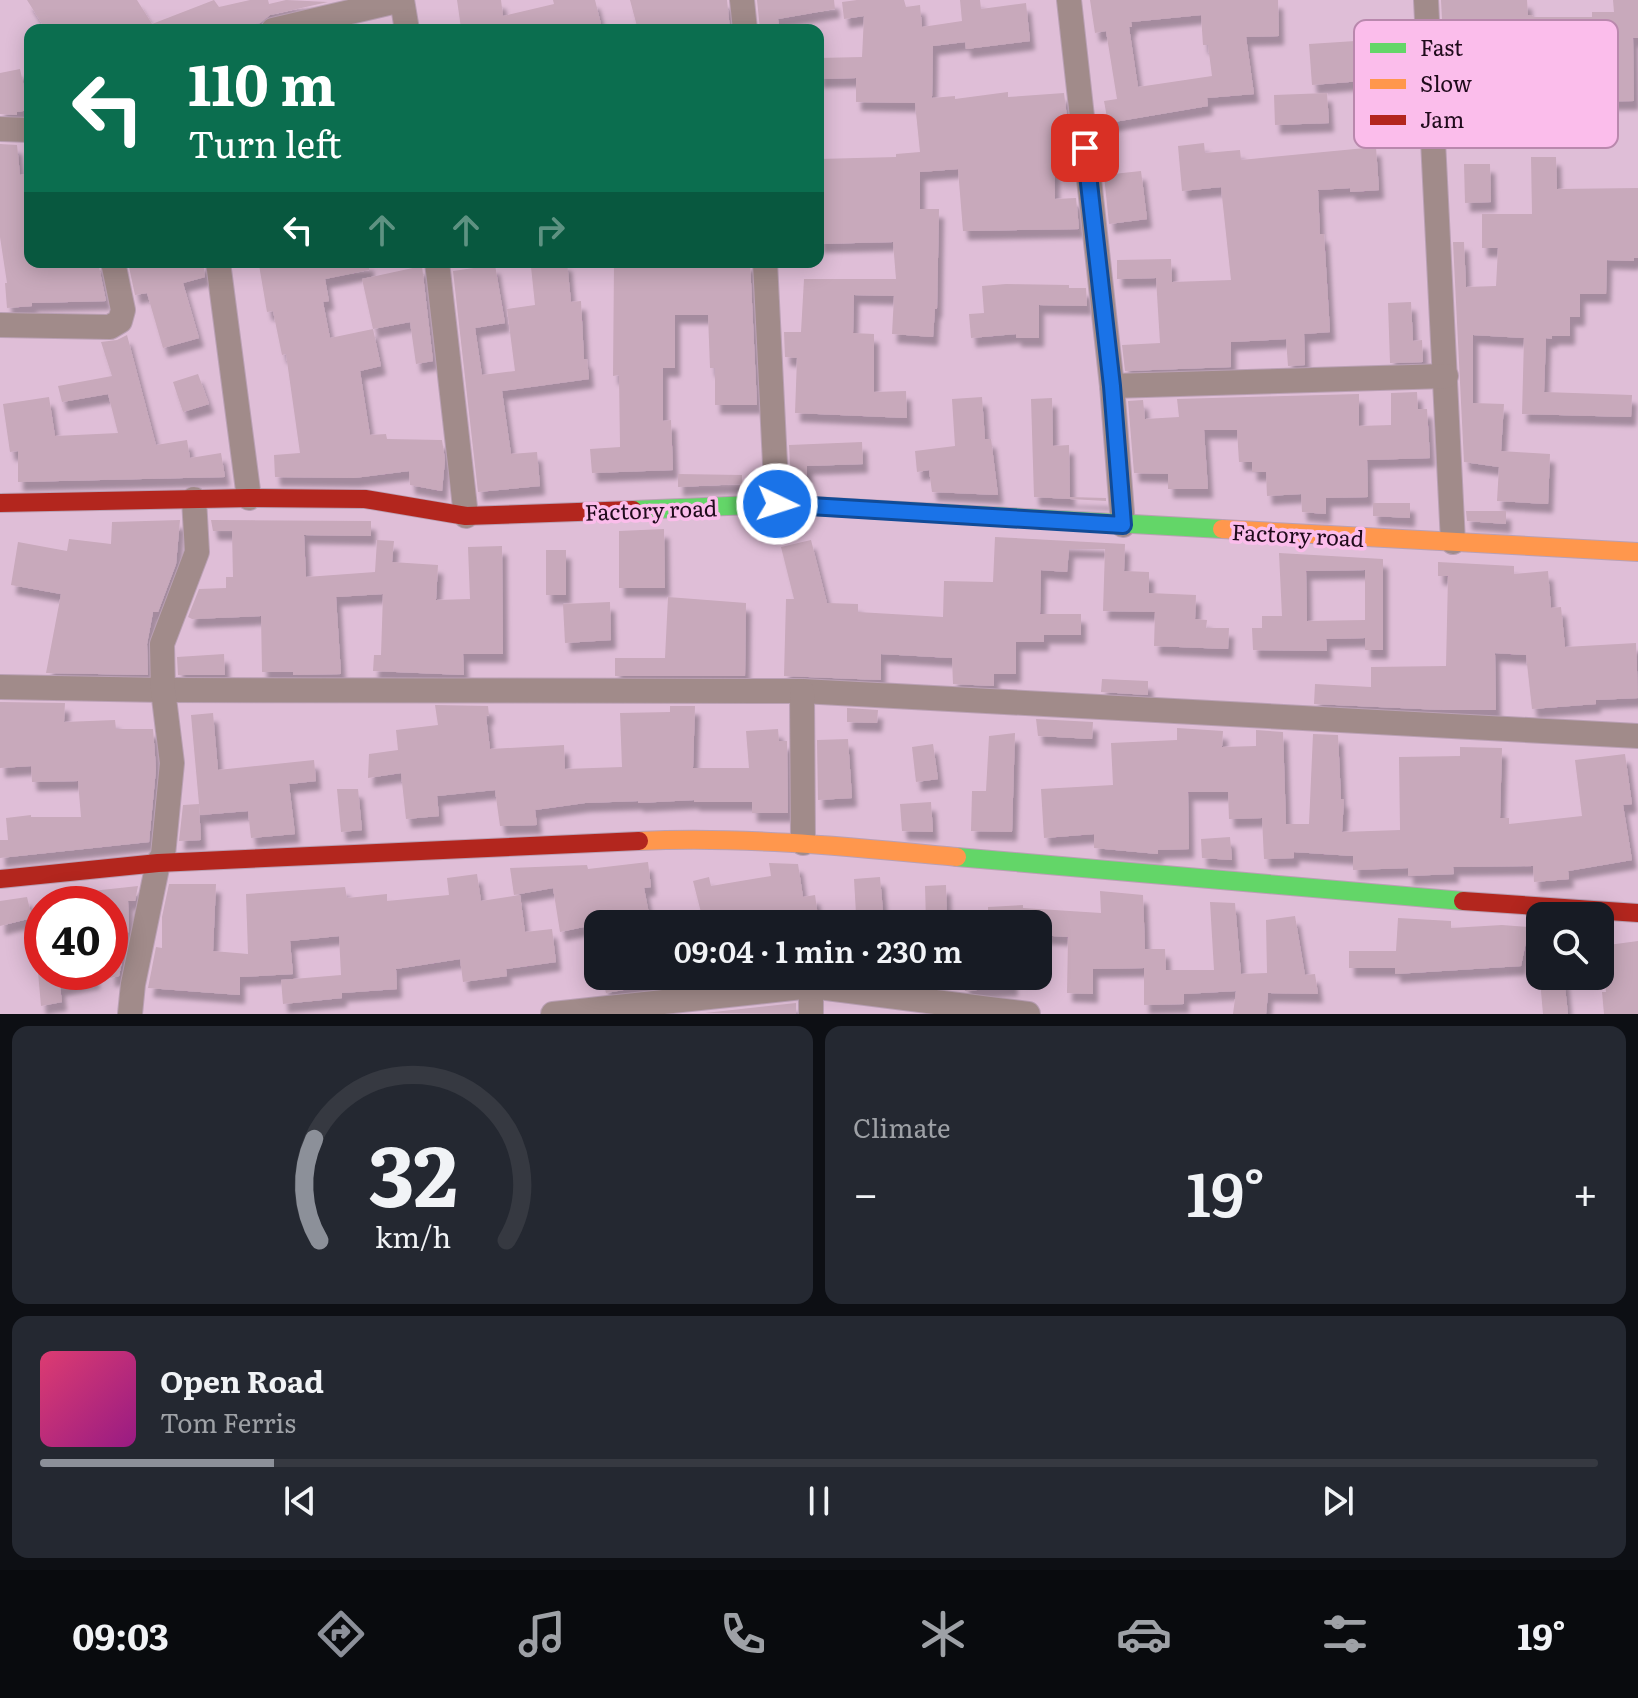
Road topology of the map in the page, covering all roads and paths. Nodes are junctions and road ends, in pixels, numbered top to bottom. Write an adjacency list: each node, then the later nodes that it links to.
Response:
1 (402, 0): 6 (street); 7 (street)
2 (742, 0): 8 (street)
3 (1069, 0): 18 (street)
4 (1426, 0): 5 (street)
5 (1427, 20)
6 (299, 24)
7 (406, 24)
8 (744, 24)
9 (0, 129): 10 (street)
10 (24, 130)
11 (1434, 148): 17 (street)
12 (114, 268): 16 (street)
13 (219, 268): 19 (street)
14 (438, 268): 23 (street)
15 (765, 268): 22 (street)
16 (0, 325)
17 (1446, 376): 18 (street); 25 (street)
18 (1112, 386): 24 (street)
19 (249, 498): 20 (street, Factory road); 23 (street, Factory road)
20 (194, 499): 21 (street, Factory road); 28 (street)
21 (0, 503)
22 (777, 504): 23 (street, Factory road); 24 (street, Factory road)
23 (466, 516)
24 (1123, 525): 25 (street, Factory road)
25 (1453, 542): 26 (street, Factory road)
26 (1638, 552)
27 (0, 687): 28 (street)
28 (163, 690): 29 (street); 32 (street)
29 (802, 691): 30 (street); 31 (street)
30 (1638, 736)
31 (803, 843): 32 (street); 34 (street)
32 (158, 863): 33 (street); 39 (street)
33 (0, 879)
34 (1638, 913)
35 (784, 990): 38 (street)
36 (811, 990): 41 (street)
37 (842, 990): 42 (street)
38 (662, 1008): 40 (street)
39 (130, 1014)
40 (553, 1014)
41 (811, 1014)
42 (1028, 1014)

